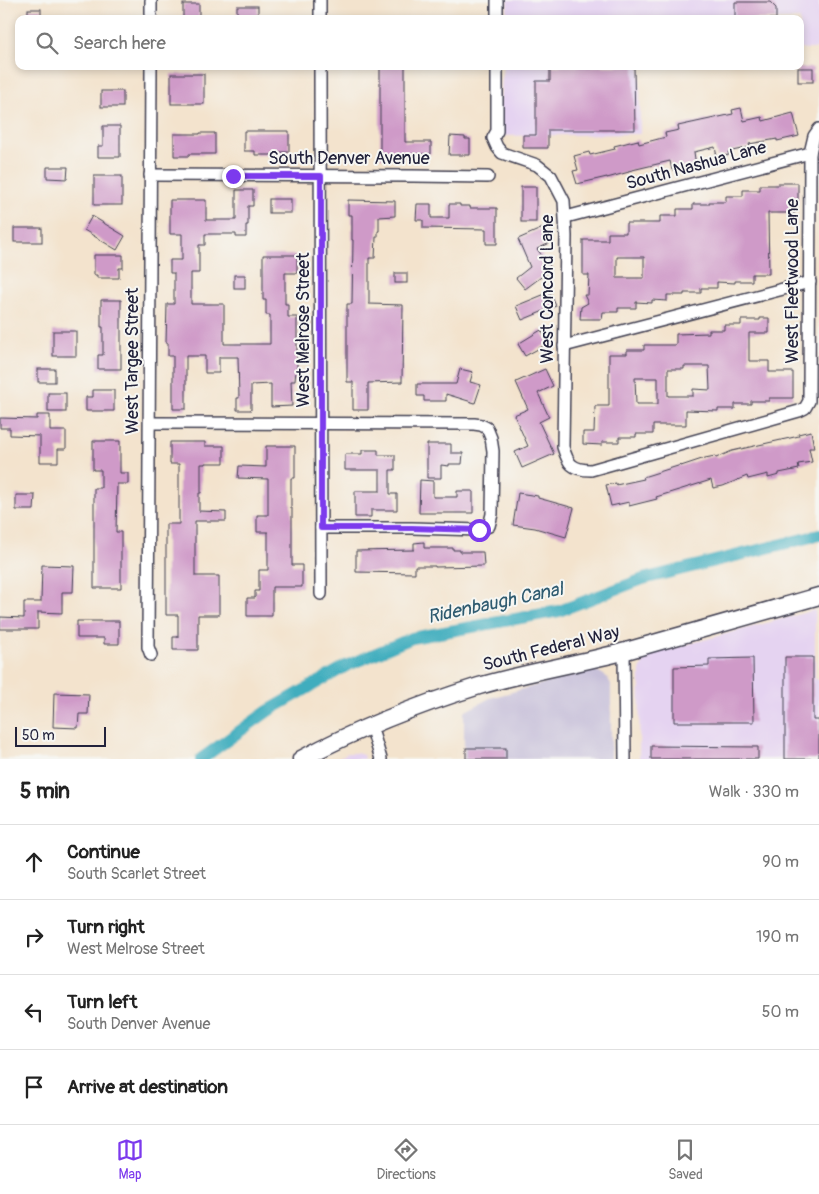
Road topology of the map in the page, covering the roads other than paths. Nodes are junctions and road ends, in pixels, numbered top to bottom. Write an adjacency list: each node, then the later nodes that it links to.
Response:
1 (151, 0): 4 (street)
2 (320, 0): 5 (street)
3 (498, 0): 6 (street)
4 (151, 15)
5 (320, 15)
6 (497, 15)
7 (151, 70): 12 (street, West Targee Street)
8 (320, 70): 13 (street, West Melrose Street)
9 (497, 70): 15 (street, West Concord Lane)
10 (819, 129): 11 (street)
11 (810, 153): 15 (street, South Nashua Lane); 16 (street, West Fleetwood Lane)
12 (150, 176): 13 (street, South Denver Avenue); 18 (street, West Targee Street)
13 (321, 176): 14 (street, South Denver Avenue); 19 (street, West Melrose Street)
14 (488, 177)
15 (566, 217): 17 (street, West Concord Lane)
16 (810, 282): 17 (street); 20 (street, West Fleetwood Lane)
17 (564, 346): 20 (street, West Concord Lane)
18 (150, 423): 19 (street); 25 (street, West Targee Street)
19 (321, 423): 21 (street, West Melrose Street); 21 (street)
20 (572, 466)
21 (321, 528): 22 (street, West Melrose Street)
22 (321, 594)
23 (819, 596): 24 (main road, South Federal Way)
24 (624, 651): 26 (main road, South Federal Way); 29 (street)
25 (151, 656)
26 (371, 726): 27 (main road, South Federal Way); 28 (street)
27 (301, 759)
28 (381, 759)
29 (624, 759)

